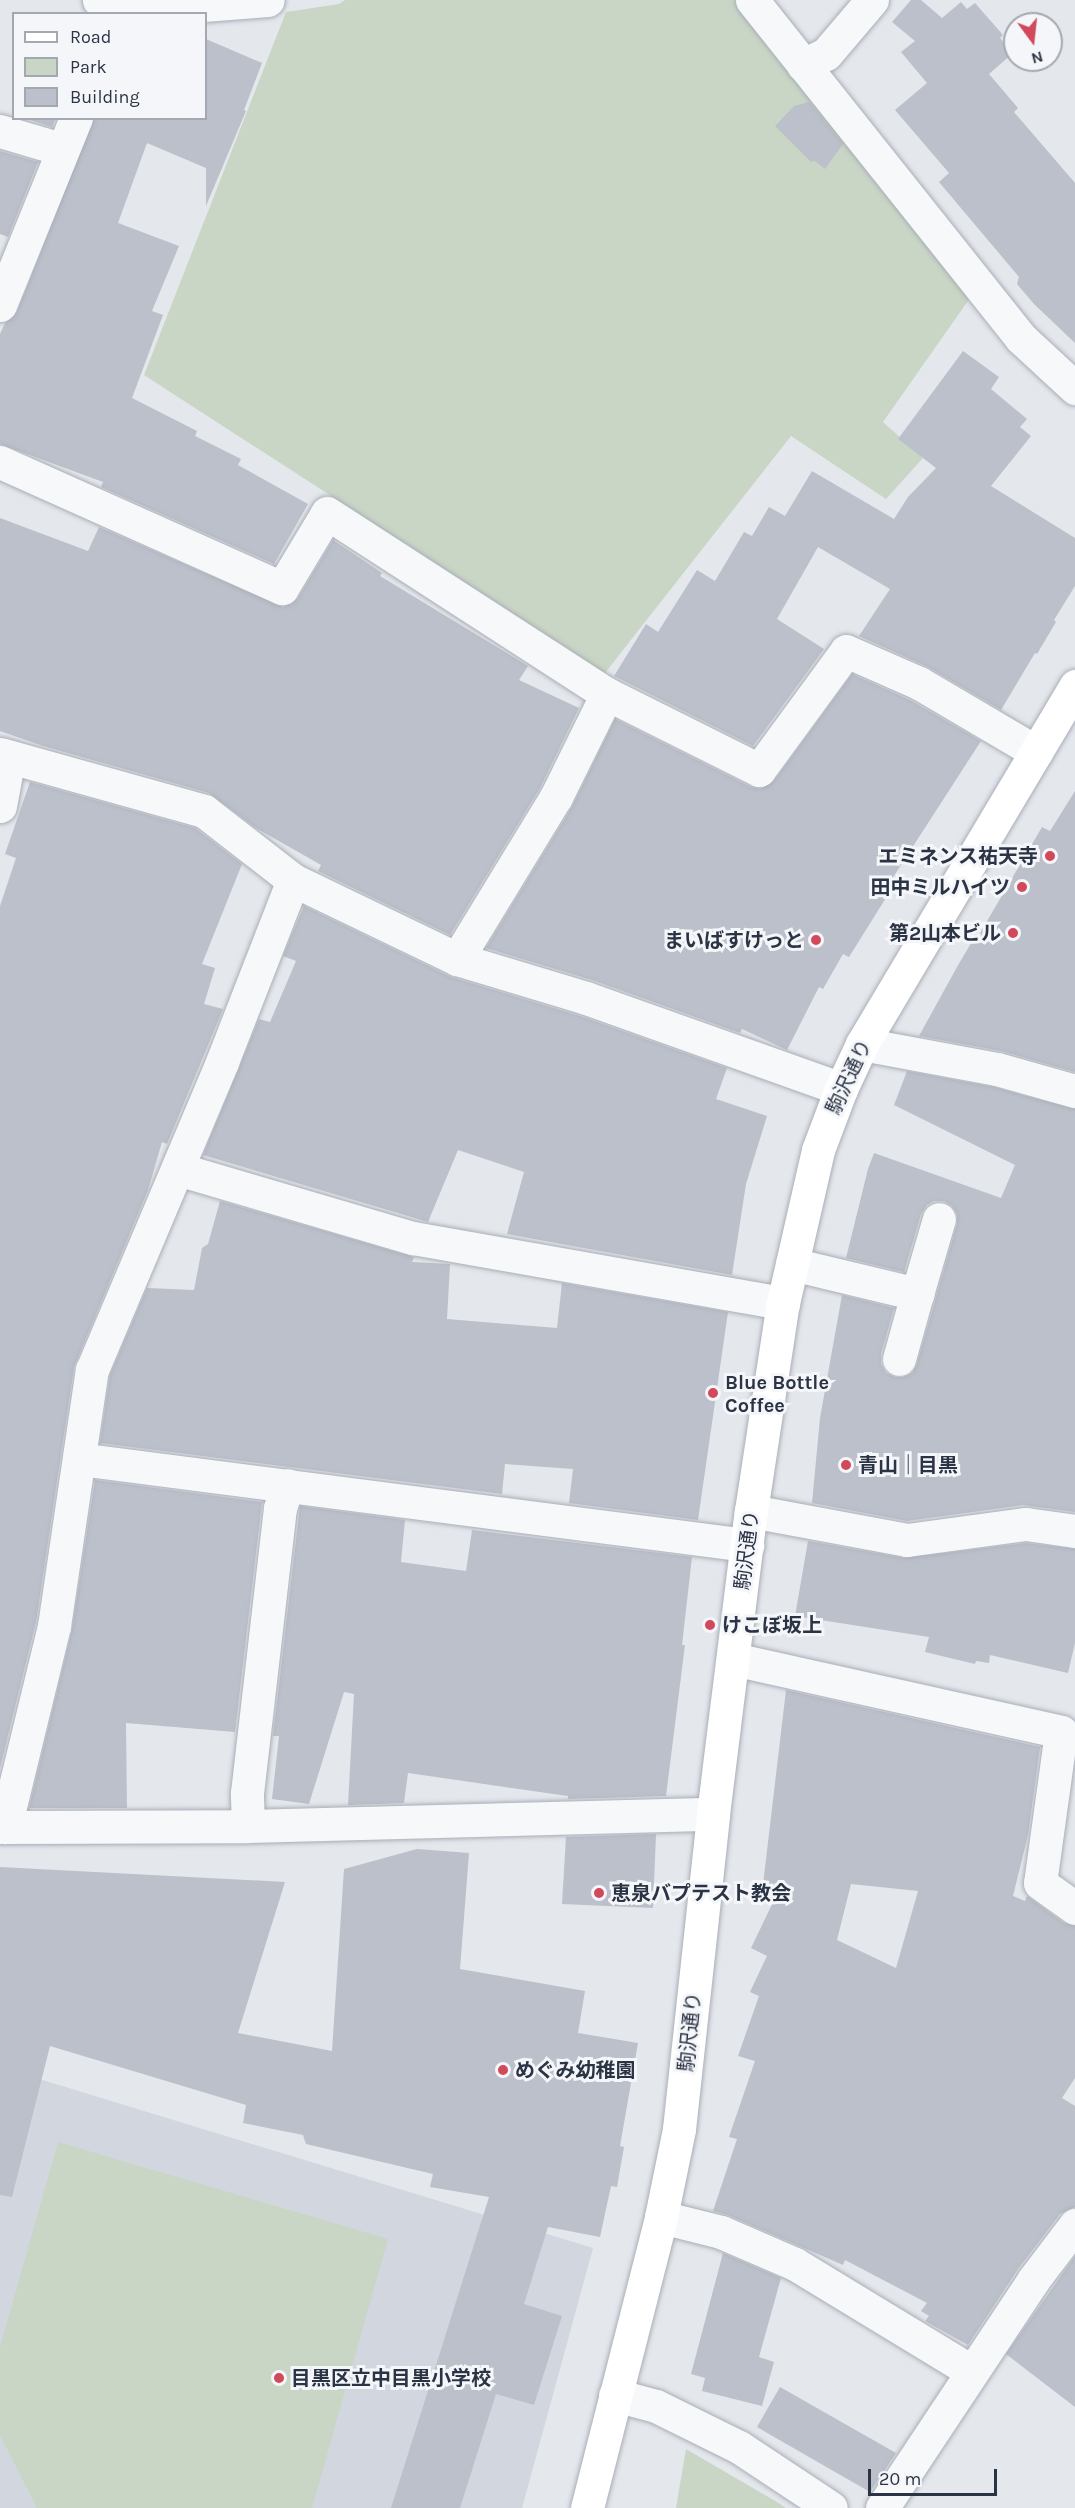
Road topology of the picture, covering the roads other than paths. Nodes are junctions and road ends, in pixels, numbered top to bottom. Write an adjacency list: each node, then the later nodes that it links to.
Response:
1 (268, 0): 4 (street)
2 (752, 0): 5 (street)
3 (872, 0): 5 (street)
4 (116, 8)
5 (803, 65): 10 (street)
6 (75, 120): 8 (street)
7 (0, 131): 8 (street)
8 (61, 149): 9 (street)
9 (0, 305)
10 (1075, 388)
11 (0, 462): 13 (street)
12 (1075, 686): 14 (main road, 駒沢通り)
13 (607, 694): 14 (street); 18 (street)
14 (1036, 752): 19 (main road, 駒沢通り)
15 (4, 756): 16 (street); 17 (street)
16 (0, 806)
17 (294, 880): 18 (street); 22 (street)
18 (457, 959): 20 (street)
19 (862, 1044): 20 (main road, 駒沢通り); 21 (street)
20 (841, 1089): 24 (main road, 駒沢通り)
21 (1075, 1091)
22 (178, 1169): 26 (street); 28 (street)
23 (939, 1219): 25 (street)
24 (792, 1264): 25 (street); 26 (main road, 駒沢通り)
25 (917, 1294): 27 (street)
26 (783, 1303): 30 (main road, 駒沢通り)
27 (899, 1359)
28 (79, 1459): 29 (street); 36 (street)
29 (288, 1485): 32 (street); 35 (street)
30 (751, 1512): 31 (street); 32 (main road, 駒沢通り)
31 (1075, 1531)
32 (747, 1545): 33 (main road, 駒沢通り)
33 (733, 1659): 34 (main road, 駒沢通り); 37 (street)
34 (713, 1814): 35 (street); 38 (main road, 駒沢通り)
35 (248, 1826): 36 (street)
36 (2, 1827)
37 (1075, 1908)
38 (661, 2217): 40 (street); 41 (main road, 駒沢通り)
39 (1075, 2225): 40 (street)
40 (971, 2372): 44 (street)
41 (615, 2395): 42 (main road, 駒沢通り); 43 (street)
42 (587, 2508)
43 (831, 2508)
44 (882, 2508)

